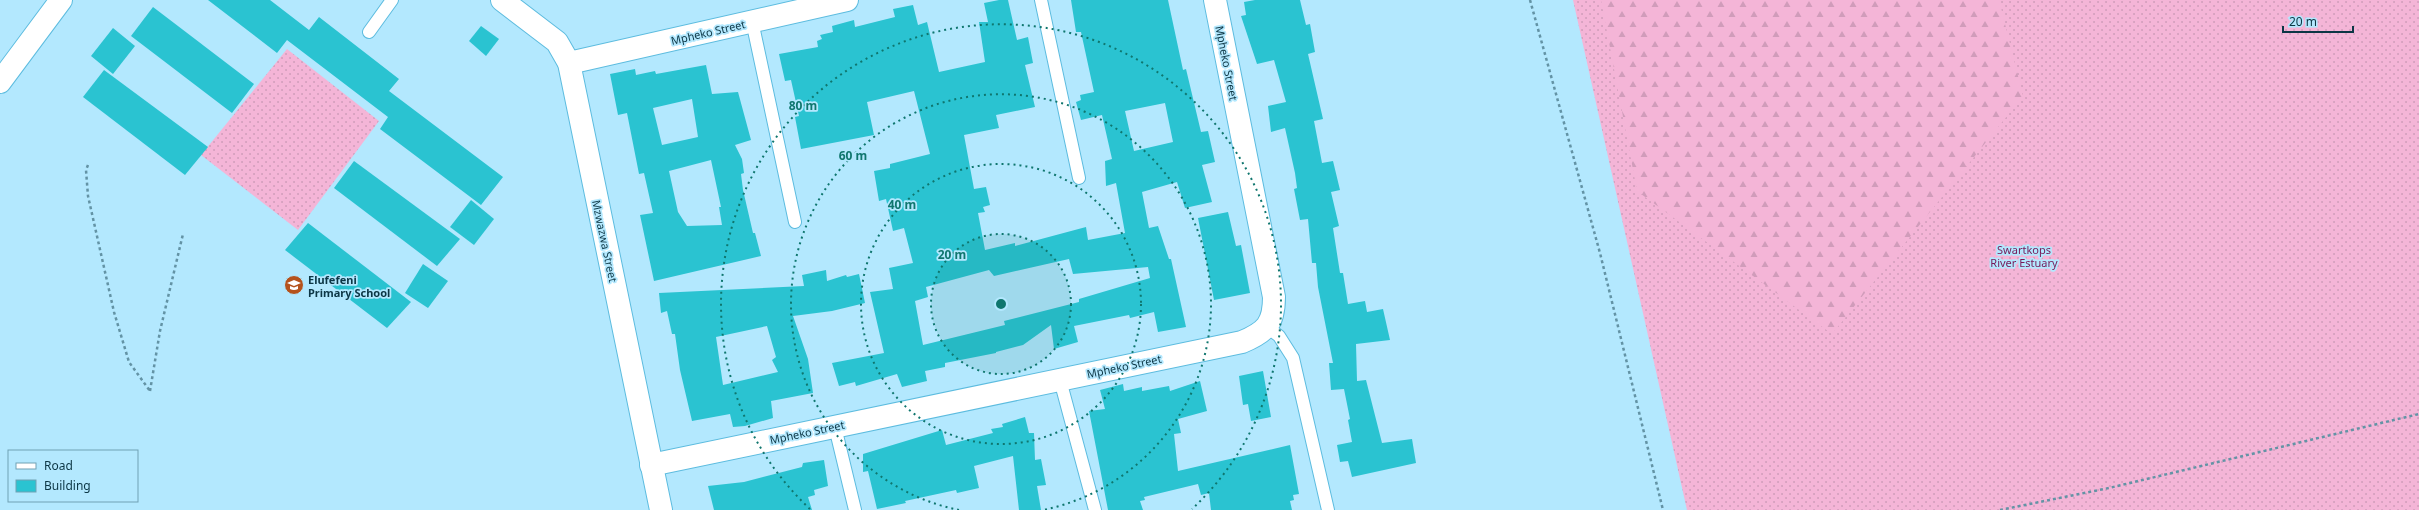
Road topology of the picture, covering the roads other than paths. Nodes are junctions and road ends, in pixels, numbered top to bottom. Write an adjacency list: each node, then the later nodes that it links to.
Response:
1 (61, 0): 10 (street)
2 (392, 0): 8 (lane)
3 (502, 0): 9 (street, Mzwazwa Street)
4 (847, 0): 7 (street, Mpheko Street)
5 (1042, 0): 11 (lane)
6 (1215, 0): 13 (street, Mpheko Street)
7 (752, 21): 9 (street, Mpheko Street); 12 (lane)
8 (369, 32)
9 (568, 63): 16 (street, Mzwazwa Street)
10 (0, 82)
11 (1079, 178)
12 (795, 222)
13 (1266, 326): 14 (street, Mpheko Street); 20 (lane)
14 (1060, 380): 15 (street, Mpheko Street); 19 (lane)
15 (835, 427): 16 (street, Mpheko Street); 18 (lane)
16 (651, 465): 17 (street, Mzwazwa Street)
17 (661, 510)
18 (856, 510)
19 (1094, 510)
20 (1328, 510)

